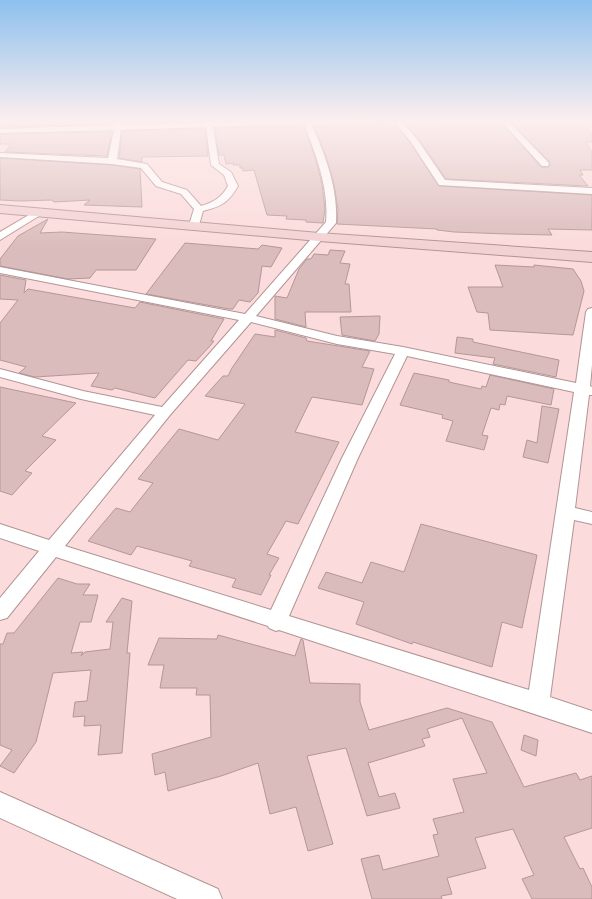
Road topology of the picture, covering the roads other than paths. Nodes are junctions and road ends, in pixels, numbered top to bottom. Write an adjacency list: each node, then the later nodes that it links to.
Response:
1 (125, 163): 7 (street)
2 (215, 163): 7 (street)
3 (323, 163): 11 (street)
4 (429, 163): 5 (street)
5 (592, 191)
6 (0, 209): 8 (street)
7 (199, 209): 9 (street)
8 (39, 212): 9 (street); 10 (street)
9 (194, 225): 11 (street)
10 (0, 237)
11 (319, 237): 12 (street); 15 (street)
12 (592, 257)
13 (0, 270): 15 (street)
14 (592, 314): 18 (street)
15 (248, 318): 16 (street); 19 (street)
16 (403, 351): 18 (street); 25 (street)
17 (0, 373): 19 (street)
18 (587, 390): 20 (street)
19 (165, 412): 23 (street)
20 (566, 512): 21 (street); 26 (street)
21 (592, 518)
22 (0, 531): 23 (street)
23 (52, 549): 24 (street); 25 (street)
24 (0, 612)
25 (276, 622): 26 (street)
26 (538, 703): 27 (street)
27 (592, 722)
28 (0, 805): 29 (street)
29 (208, 899)

